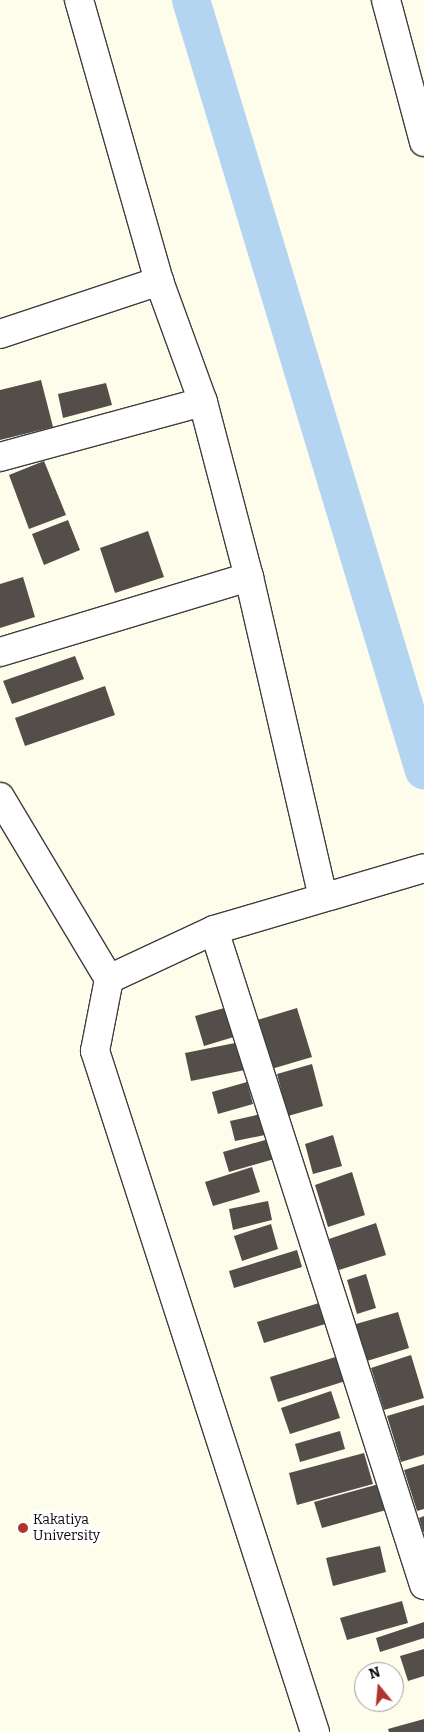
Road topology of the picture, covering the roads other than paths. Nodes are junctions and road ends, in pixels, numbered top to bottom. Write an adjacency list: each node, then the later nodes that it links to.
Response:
1 (79, 0): 4 (street)
2 (386, 0): 3 (street)
3 (424, 142)
4 (159, 281): 5 (street); 6 (street)
5 (0, 334)
6 (203, 402): 7 (street); 8 (street)
7 (0, 457)
8 (249, 577): 9 (street); 12 (street)
9 (0, 652)
10 (0, 798): 14 (street)
11 (424, 868): 12 (street)
12 (323, 897): 13 (street)
13 (214, 930): 14 (street); 15 (street)
14 (109, 979): 16 (street)
15 (424, 1584)
16 (315, 1732)

